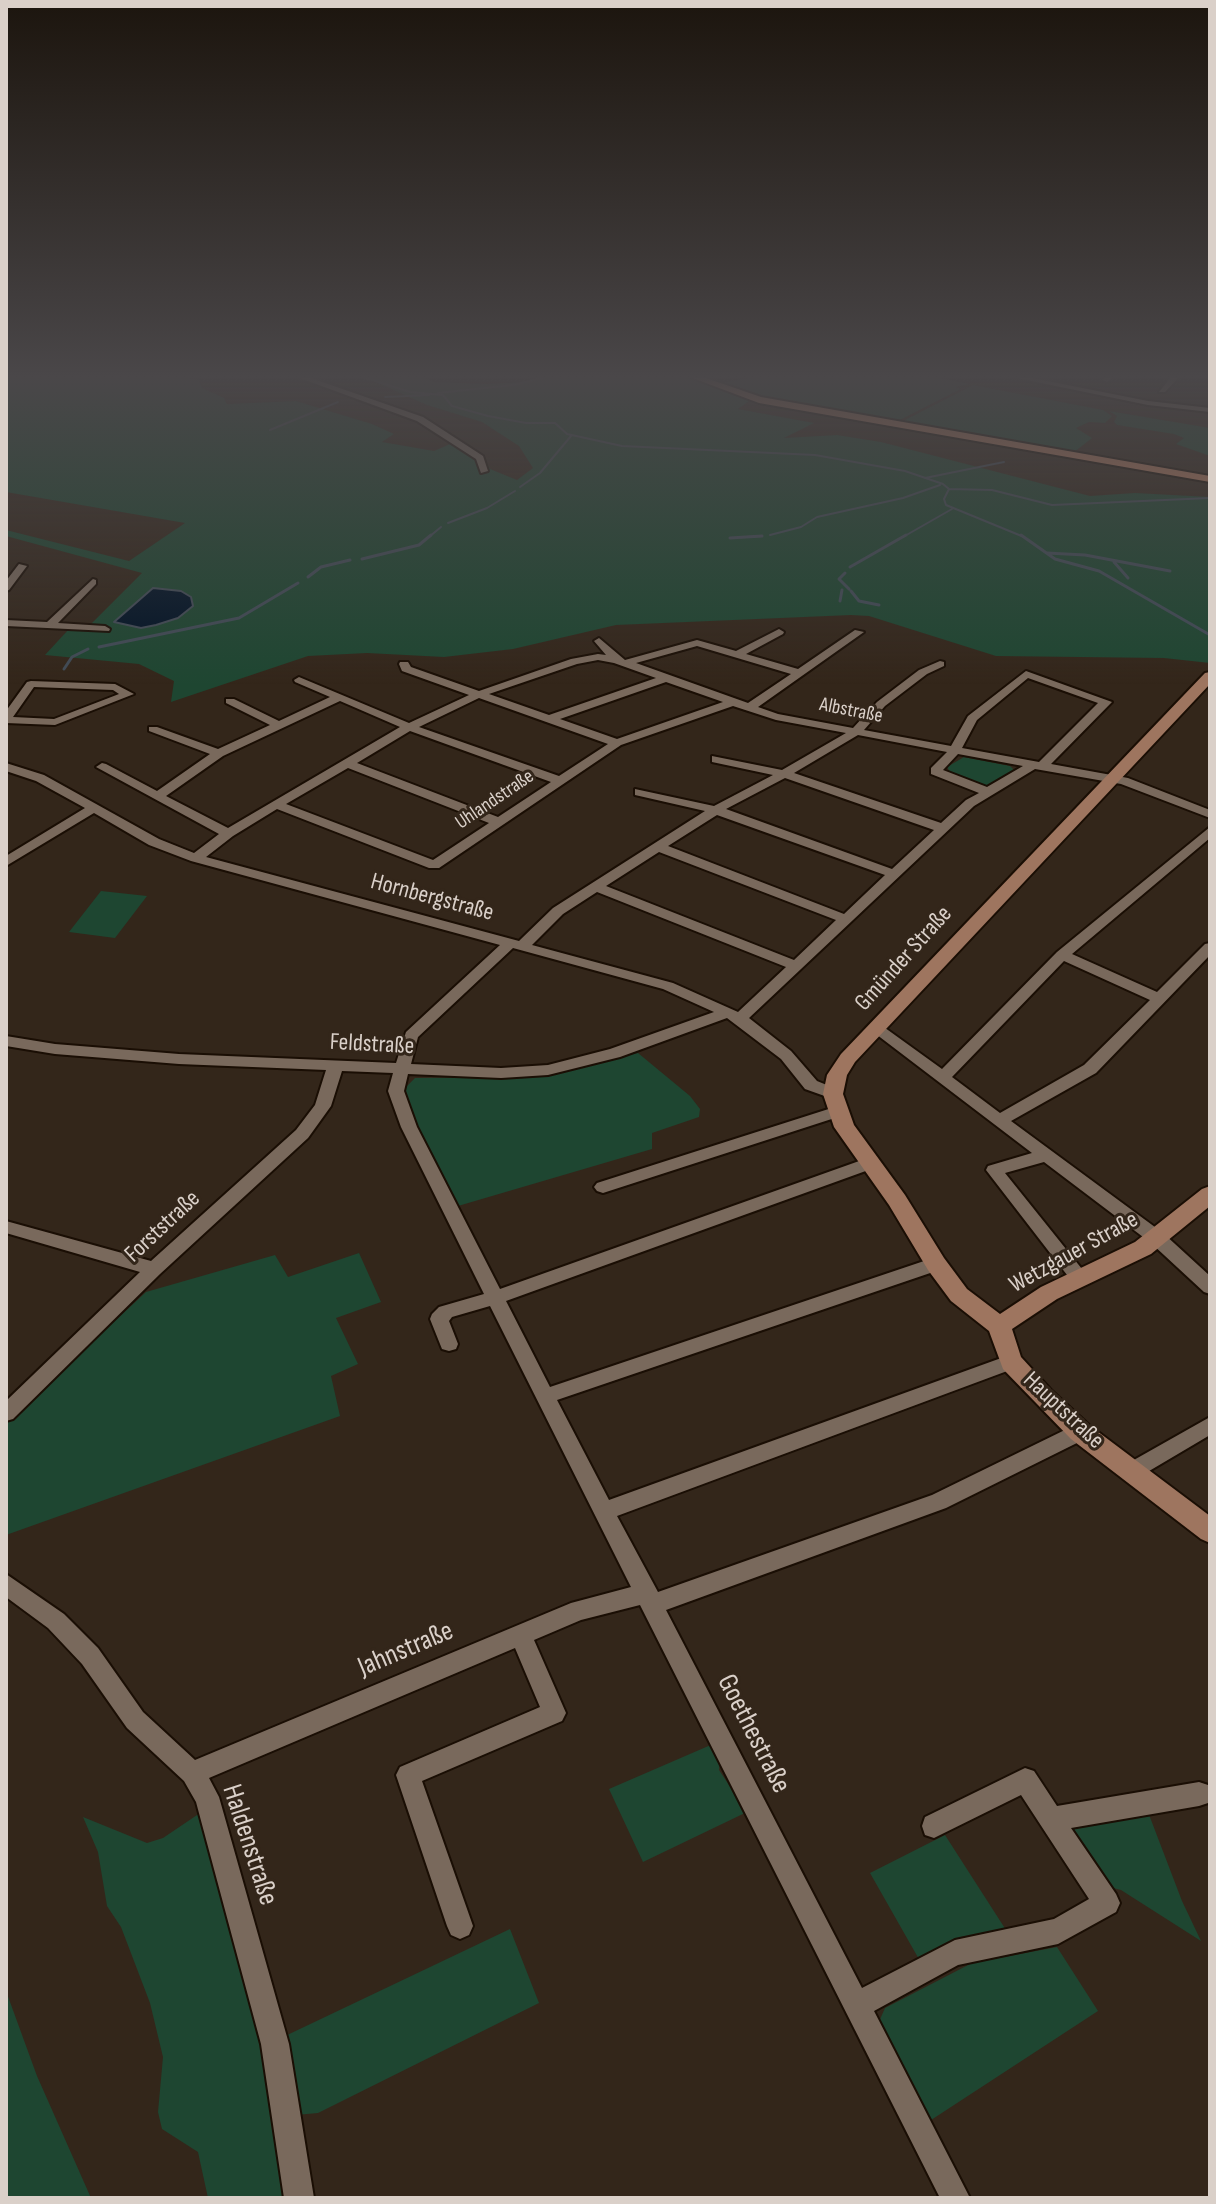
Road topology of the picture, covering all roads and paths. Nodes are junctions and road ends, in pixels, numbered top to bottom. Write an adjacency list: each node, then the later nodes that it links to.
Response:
1 (22, 566): 3 (street)
2 (93, 582): 6 (street)
3 (6, 588)
4 (6, 623): 5 (street)
5 (20, 623): 6 (street); 10 (street)
6 (51, 624): 7 (street)
7 (105, 629)
8 (779, 632): 12 (street)
9 (859, 632): 16 (street)
10 (6, 639)
11 (599, 641): 13 (street, Albstraße)
12 (738, 654): 13 (street); 16 (street)
13 (620, 662): 18 (street, Albstraße); 20 (street)
14 (404, 664): 20 (street)
15 (940, 664): 30 (street)
16 (798, 673): 24 (street)
17 (1210, 676): 40 (street, Gmünder Straße)
18 (666, 678): 23 (street, Albstraße); 26 (street)
19 (299, 680): 21 (street)
20 (477, 695): 26 (street); 28 (street)
21 (340, 697): 27 (street); 28 (street)
22 (230, 701): 27 (street)
23 (733, 702): 24 (street, Albstraße); 31 (street, Uhlandstraße)
24 (749, 708): 30 (street, Albstraße)
25 (6, 719): 25 (street)
26 (550, 719): 31 (street)
27 (278, 725): 33 (street)
28 (409, 727): 35 (street); 41 (street)
29 (153, 729): 33 (street)
30 (855, 732): 32 (street, Albstraße); 39 (street)
31 (617, 743): 41 (street, Uhlandstraße)
32 (954, 751): 38 (street, Albstraße); 38 (street); 43 (street)
33 (219, 753): 44 (street)
34 (716, 759): 39 (street)
35 (347, 763): 45 (street); 49 (street)
36 (6, 767): 46 (street, Hornbergstraße)
37 (102, 767): 44 (street)
38 (1036, 767): 40 (street, Albstraße); 43 (street)
39 (786, 774): 47 (street); 50 (street)
40 (1118, 780): 48 (street, Albstraße); 65 (street, Gmünder Straße)
41 (561, 781): 49 (street, Uhlandstraße)
42 (639, 792): 47 (street)
43 (988, 792): 50 (street)
44 (157, 796): 52 (street)
45 (277, 805): 49 (street, Uhlandstraße); 52 (street)
46 (94, 808): 54 (street, Hornbergstraße); 55 (street)
47 (716, 810): 53 (street); 56 (street)
48 (1210, 814)
49 (499, 822)
50 (942, 828): 56 (street)
51 (1210, 831): 61 (street)
52 (228, 833): 54 (street)
53 (658, 847): 57 (street); 58 (street)
54 (196, 858): 59 (street, Hornbergstraße)
55 (6, 862)
56 (893, 874): 58 (street)
57 (596, 887): 59 (street); 62 (street)
58 (845, 919): 62 (street)
59 (516, 945): 64 (street, Hornbergstraße); 68 (street)
60 (1210, 947): 63 (street)
61 (1062, 955): 63 (street); 69 (street)
62 (796, 966): 64 (street)
63 (1158, 998): 71 (street)
64 (734, 1015): 68 (street, Feldstraße); 70 (street, Hornbergstraße)
65 (876, 1028): 69 (street); 70 (street, Gmünder Straße)
66 (6, 1041): 67 (street, Feldstraße)
67 (335, 1067): 68 (street, Feldstraße); 79 (street, Forststraße)
68 (400, 1070): 82 (street, Goethestraße)
69 (942, 1078): 71 (street)
70 (835, 1103): 73 (street); 74 (street)
71 (998, 1121): 72 (street)
72 (1044, 1156): 77 (street); 80 (street)
73 (868, 1164): 78 (street); 82 (street)
74 (603, 1187)
75 (1210, 1194): 77 (street, Wetzgauer Straße)
76 (6, 1227): 79 (street)
77 (1157, 1238): 80 (street, Wetzgauer Straße); 81 (street)
78 (936, 1264): 83 (street); 86 (street)
79 (154, 1269): 87 (street, Forststraße)
80 (1080, 1279): 83 (street, Wetzgauer Straße)
81 (1210, 1287)
82 (495, 1298): 84 (street); 86 (street, Goethestraße)
83 (999, 1326): 85 (street, Hauptstraße)
84 (449, 1344)
85 (1011, 1362): 89 (street, Hauptstraße); 91 (street)
86 (547, 1396): 91 (street, Goethestraße)
87 (6, 1413)
88 (1210, 1425): 90 (street)
89 (1080, 1432): 90 (street, Hauptstraße); 94 (street, Jahnstraße)
90 (1132, 1471): 92 (street, Hauptstraße)
91 (605, 1511): 94 (street, Goethestraße)
92 (1210, 1531)
93 (6, 1584): 96 (street, Haldenstraße)
94 (650, 1598): 95 (street, Jahnstraße); 101 (street, Goethestraße)
95 (521, 1635): 96 (street, Jahnstraße); 100 (street)
96 (192, 1773): 102 (street, Haldenstraße)
97 (1199, 1794): 98 (street)
98 (1051, 1819): 99 (street); 101 (street)
99 (934, 1826)
100 (460, 1926)
101 (857, 2005): 103 (street, Goethestraße)
102 (299, 2198)
103 (955, 2198)

